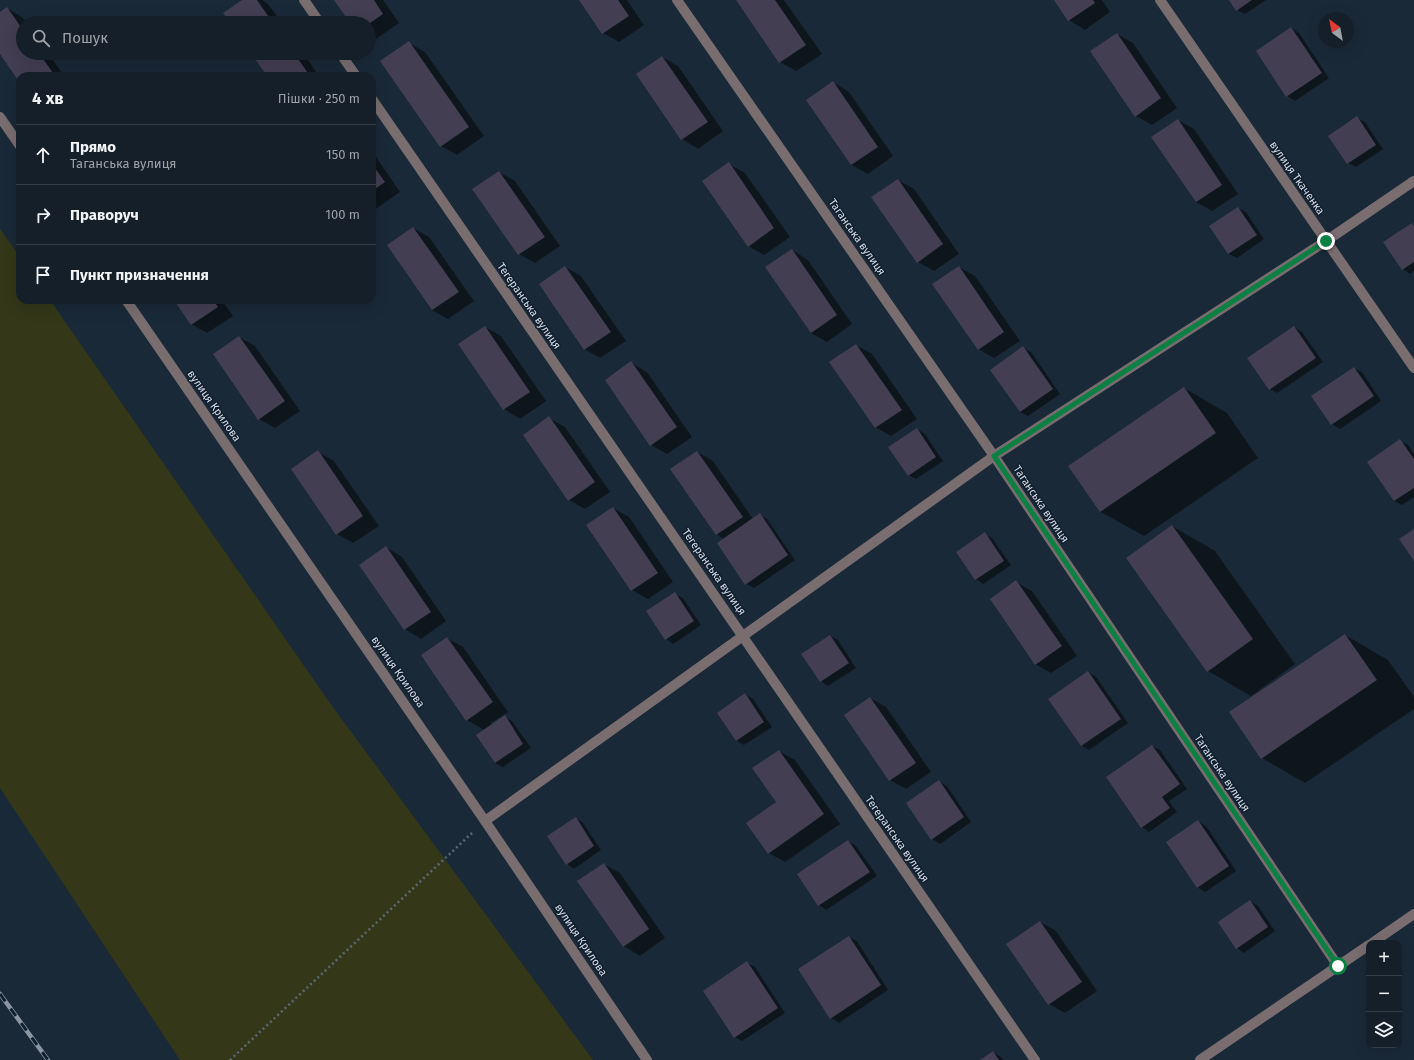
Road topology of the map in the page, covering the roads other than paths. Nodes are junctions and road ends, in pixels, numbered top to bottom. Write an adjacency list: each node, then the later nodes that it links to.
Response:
1 (304, 0): 4 (street)
2 (677, 0): 14 (street, Таганська вулиця)
3 (1160, 0): 11 (street, вулиця Ткаченка)
4 (315, 16)
5 (345, 60): 6 (street)
6 (353, 72)
7 (376, 105): 15 (street, Тегеранська вулиця)
8 (0, 117): 9 (street)
9 (16, 140)
10 (1414, 181): 11 (street)
11 (1326, 241): 13 (street, вулиця Ткаченка); 14 (street)
12 (129, 304): 16 (street, вулиця Крилова)
13 (1414, 368)
14 (994, 456): 15 (street); 20 (street, Таганська вулиця)
15 (743, 636): 16 (street); 22 (street, Тегеранська вулиця)
16 (486, 821): 21 (street, вулиця Крилова)
17 (1414, 914): 18 (street)
18 (1376, 940)
19 (1366, 947): 20 (street)
20 (1338, 966): 23 (street)
21 (647, 1060)
22 (1035, 1060)
23 (1200, 1060)

